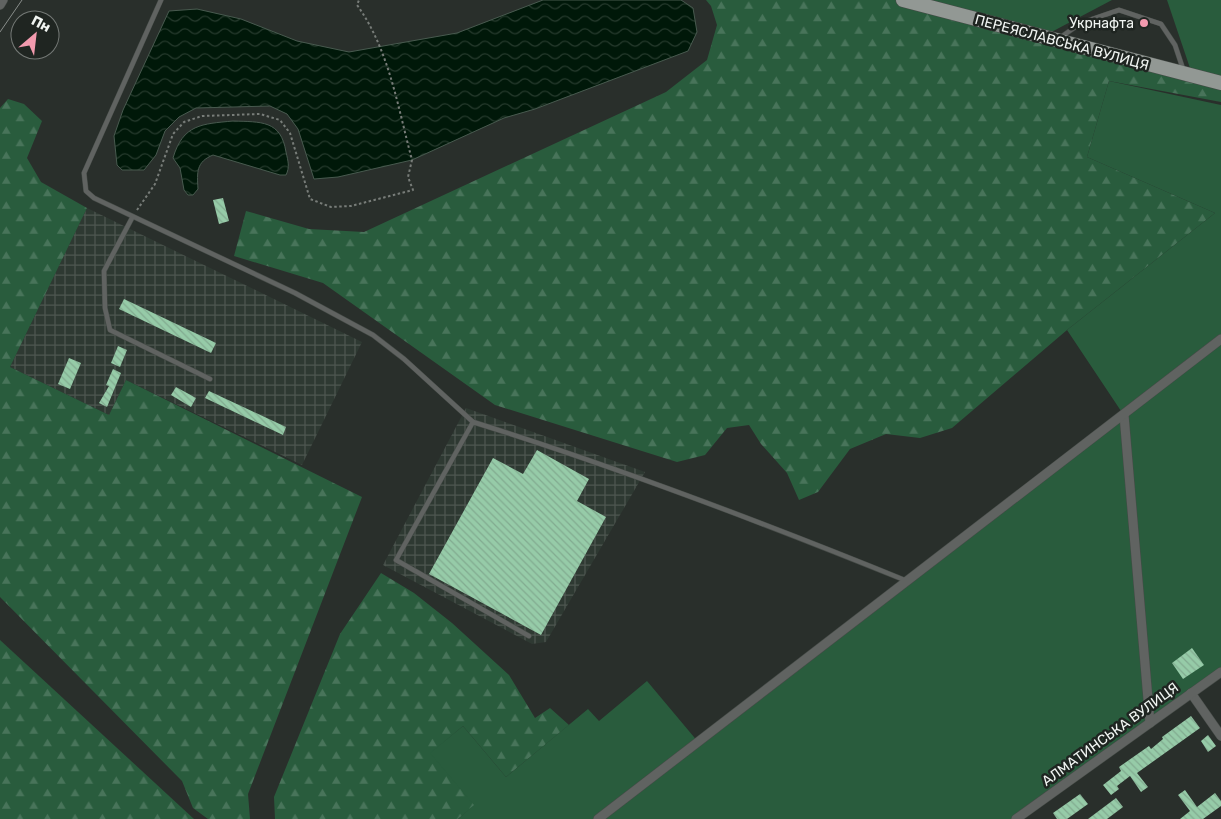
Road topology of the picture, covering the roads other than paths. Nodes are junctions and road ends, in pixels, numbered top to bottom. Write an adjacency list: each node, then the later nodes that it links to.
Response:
1 (3, 0): 4 (street)
2 (161, 0): 8 (lane)
3 (903, 0): 5 (main road, ПЕРЕЯСЛАВСЬКА ВУЛИЦЯ)
4 (0, 5)
5 (1056, 41): 6 (main road, ПЕРЕЯСЛАВСЬКА ВУЛИЦЯ); 6 (lane)
6 (1185, 75): 7 (main road, ПЕРЕЯСЛАВСЬКА ВУЛИЦЯ)
7 (1221, 83)
8 (132, 218): 10 (lane); 12 (lane)
9 (1221, 340): 11 (street)
10 (210, 379)
11 (1124, 414): 13 (street); 17 (street)
12 (473, 422): 13 (lane); 14 (lane)
13 (908, 581): 19 (street)
14 (529, 636)
15 (1221, 672): 16 (street, АЛМАТИНСЬКА ВУЛИЦЯ)
16 (1192, 693): 17 (street, АЛМАТИНСЬКА ВУЛИЦЯ); 18 (street)
17 (1150, 723): 20 (street, АЛМАТИНСЬКА ВУЛИЦЯ)
18 (1221, 736)
19 (598, 819)
20 (1016, 819)

